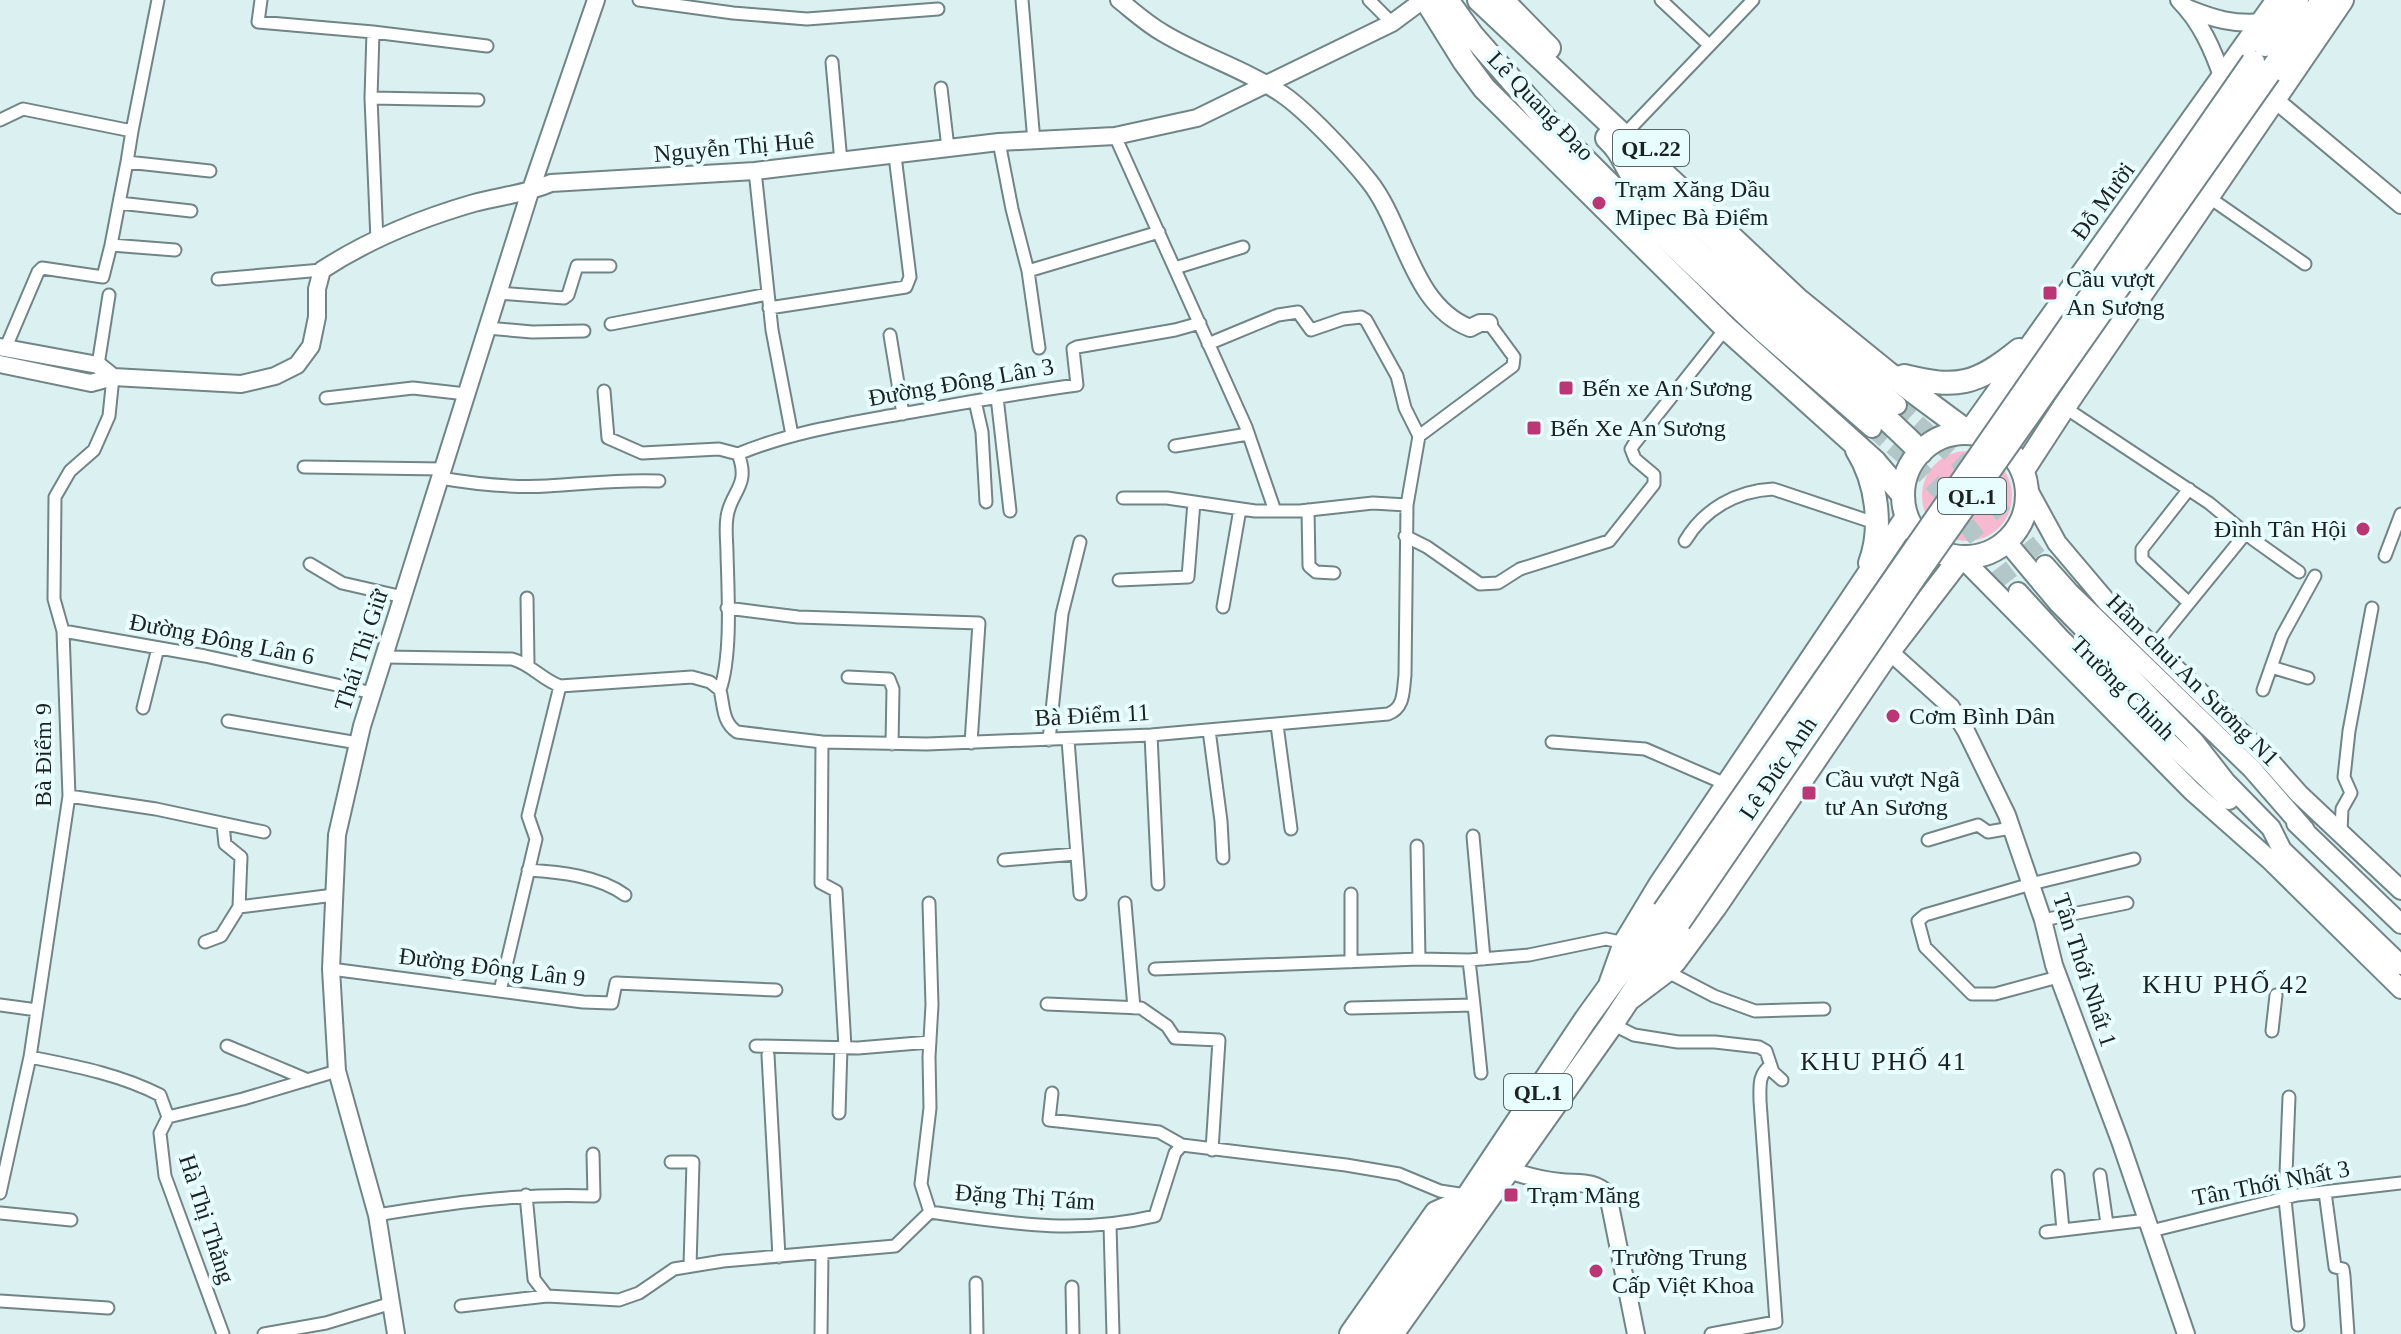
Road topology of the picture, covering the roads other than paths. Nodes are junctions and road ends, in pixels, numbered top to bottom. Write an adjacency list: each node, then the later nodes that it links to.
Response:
1 (158, 0): 36 (street)
2 (261, 0): 21 (street)
3 (596, 0): 48 (street, Thái Thị Giữ)
4 (639, 0): 18 (street)
5 (1022, 0): 40 (street)
6 (1119, 0): 29 (street)
7 (1369, 0): 20 (street)
8 (1424, 0): 20 (street, Nguyễn Thị Huê); 35 (highway, Lê Quang Đạo / QL.22)
9 (1447, 0): 27 (highway, Lê Quang Đạo / QL.22)
10 (1479, 0): 38 (highway, Lê Quang Đạo / QL.22)
11 (1502, 0): 38 (highway, Lê Quang Đạo / QL.22)
12 (1661, 0): 23 (street)
13 (1753, 0): 23 (street)
14 (2323, 0): 22 (highway, QL.1)
15 (2342, 0): 22 (highway); 32 (highway, QL.1)
16 (2290, 1): 19 (highway, QL.1); 26 (highway, QL.1)
17 (2183, 4): 19 (street); 28 (street)
18 (938, 9)
19 (2263, 22): 26 (highway); 28 (highway, Đỗ Mười / QL.1)
20 (1392, 23): 29 (street, Nguyễn Thị Huê)
21 (373, 32): 24 (street); 31 (street)
22 (2298, 36): 26 (highway, QL.1); 32 (highway, QL.1)
23 (1709, 45): 38 (street)
24 (487, 46)
25 (832, 62): 44 (street)
26 (2261, 68): 200 (highway, QL.1, bridge)
27 (1506, 75): 35 (highway); 55 (highway, Lê Quang Đạo / QL.22)
28 (2223, 79): 78 (highway, Đỗ Mười / QL.1)
29 (1264, 84): 37 (street, Nguyễn Thị Huê); 72 (street)
30 (941, 88): 41 (street)
31 (371, 98): 33 (street); 56 (street)
32 (2273, 98): 47 (street); 50 (highway, QL.1)
33 (478, 100)
34 (0, 120): 36 (street)
35 (1523, 127): 55 (highway, Lê Quang Đạo / QL.22)
36 (132, 131): 43 (street)
37 (1115, 136): 40 (street, Nguyễn Thị Huê); 54 (street)
38 (1624, 138): 59 (highway, Lê Quang Đạo / QL.22); 85 (highway, Lê Quang Đạo / QL.22); 92 (main road)
39 (999, 142): 40 (street, Nguyễn Thị Huê); 41 (street, Nguyễn Thị Huê); 65 (street)
40 (1034, 142)
41 (948, 148): 42 (street, Nguyễn Thị Huê)
42 (895, 156): 44 (street, Nguyễn Thị Huê); 70 (street)
43 (127, 162): 45 (street); 51 (street)
44 (841, 162): 46 (street, Nguyễn Thị Huê)
45 (210, 171)
46 (755, 171): 48 (street, Nguyễn Thị Huê); 68 (street)
47 (2379, 186): 49 (street); 52 (street)
48 (530, 192): 56 (street, Nguyễn Thị Huê); 67 (street, Thái Thị Giữ)
49 (2401, 192)
50 (2207, 196): 61 (street); 84 (highway, QL.1)
51 (119, 203): 53 (street); 57 (street)
52 (2401, 205)
53 (191, 211)
54 (1159, 232): 63 (street); 65 (street)
55 (1645, 239): 59 (highway, Lê Quang Đạo / QL.22); 75 (highway, Lê Quang Đạo / QL.22); 95 (main road)
56 (377, 241): 64 (street, Nguyễn Thị Huê)
57 (111, 245): 60 (street); 80 (street)
58 (1243, 247): 63 (street)
59 (1691, 247): 102 (highway, Lê Quang Đạo)
60 (175, 250)
61 (2305, 264)
62 (610, 266): 67 (street)
63 (1175, 268): 71 (street)
64 (322, 270): 66 (street); 86 (street)
65 (1028, 271): 81 (street)
66 (218, 279)
67 (498, 293): 74 (street, Thái Thị Giữ)
68 (768, 294): 70 (street); 73 (street)
69 (109, 295): 83 (street)
70 (769, 308): 98 (street)
71 (1200, 323): 79 (street); 89 (street, Đường Đông Lân 3)
72 (1489, 323): 99 (street)
73 (611, 324)
74 (487, 328): 76 (street); 88 (street, Thái Thị Giữ)
75 (1726, 328): 101 (highway, Lê Quang Đạo / QL.22); 121 (street)
76 (584, 331)
77 (890, 335): 94 (street)
78 (2030, 342): 84 (highway); 85 (highway); 96 (highway, Đỗ Mười / QL.1)
79 (1208, 344): 97 (street); 99 (street)
80 (3, 347): 83 (street)
81 (1039, 348)
82 (0, 364): 86 (street)
83 (98, 365): 86 (street)
84 (2092, 367): 93 (highway, QL.1)
85 (1898, 375): 96 (highway, Lê Quang Đạo / QL.22)
86 (113, 377): 142 (street, Bà Điểm 9)
87 (604, 391): 103 (street)
88 (466, 394): 90 (street); 105 (street, Thái Thị Giữ)
89 (997, 397): 91 (street, Đường Đông Lân 3); 116 (street)
90 (326, 398)
91 (975, 401): 94 (street, Đường Đông Lân 3); 110 (street)
92 (1897, 405)
93 (2064, 407): 106 (highway, QL.1); 108 (street)
94 (903, 414): 98 (street, Đường Đông Lân 3)
95 (1872, 428)
96 (1969, 433): 102 (highway); 106 (highway)
97 (1248, 434): 100 (street); 117 (street)
98 (792, 435): 103 (street, Đường Đông Lân 3)
99 (1419, 436): 112 (street, Bà Điểm 11)
100 (1175, 446)
101 (1858, 452): 113 (highway, Lê Quang Đạo / QL.22); 119 (highway); 133 (highway)
102 (1921, 452): 113 (highway)
103 (738, 454): 139 (street)
104 (304, 467): 105 (street)
105 (441, 474): 107 (street); 135 (street, Thái Thị Giữ)
106 (2026, 480): 124 (highway); 143 (main road, Trường Chinh)
107 (659, 481)
108 (2189, 489): 120 (street); 137 (street)
109 (1123, 498): 111 (street)
110 (986, 502)
111 (1194, 502): 114 (street); 132 (street)
112 (1407, 505): 115 (street); 121 (street, Bà Điểm 11)
113 (1905, 506): 126 (highway); 133 (highway, Lê Đức Anh / QL.1)
114 (1240, 509): 117 (street); 138 (street)
115 (1308, 510): 117 (street); 130 (street)
116 (1010, 511)
117 (1275, 511)
118 (2401, 514): 125 (street)
119 (1866, 520): 122 (street); 133 (highway)
120 (2246, 533): 129 (street); 137 (street)
121 (1405, 536): 157 (street, Bà Điểm 11)
122 (1685, 541)
123 (1080, 542): 160 (street)
124 (2007, 542): 126 (highway); 162 (main road, Trường Chinh)
125 (2385, 556)
126 (1961, 557): 141 (highway, Lê Đức Anh / QL.1); 180 (main road, Trường Chinh)
127 (310, 564): 135 (street)
128 (2045, 565): 174 (main road, Hầm chui An Sương N1)
129 (2299, 572)
130 (1334, 573)
131 (2315, 576): 148 (street)
132 (1119, 580)
133 (1860, 586): 141 (highway); 168 (highway, Lê Đức Anh / QL.1)
134 (2018, 592): 181 (main road)
135 (403, 597): 146 (street, Thái Thị Giữ)
136 (527, 598): 147 (street)
137 (2189, 603): 143 (street)
138 (1223, 607)
139 (727, 608): 152 (street); 166 (street)
140 (2372, 608): 175 (street)
141 (1911, 620): 145 (highway, Lê Đức Anh / QL.1)
142 (63, 631): 144 (street, Đường Đông Lân 6); 170 (street, Bà Điểm 9)
143 (2154, 646): 169 (main road, Trường Chinh)
144 (158, 648): 154 (street, Đường Đông Lân 6); 155 (street)
145 (1889, 651): 172 (street, Tân Thới Nhất 1); 212 (highway, Lê Đức Anh / QL.1)
146 (385, 657): 147 (street); 154 (street, Thái Thị Giữ)
147 (528, 663): 151 (street)
148 (2271, 667): 150 (street); 153 (street)
149 (848, 677): 167 (street)
150 (2308, 678)
151 (560, 686): 152 (street); 186 (street)
152 (720, 690): 163 (street, Bà Điểm 11)
153 (2263, 690)
154 (373, 693): 165 (street, Thái Thị Giữ)
155 (143, 708)
156 (228, 721): 165 (street)
157 (1277, 725): 158 (street, Bà Điểm 11); 173 (street)
158 (1209, 730): 159 (street, Bà Điểm 11); 183 (street)
159 (1151, 735): 161 (street, Bà Điểm 11); 188 (street)
160 (1049, 740): 161 (street, Bà Điểm 11); 166 (street, Bà Điểm 11)
161 (1068, 740): 182 (street)
162 (2194, 741): 174 (main road, Trường Chinh); 181 (main road, Trường Chinh)
163 (822, 742): 167 (street, Bà Điểm 11); 232 (street)
164 (1552, 742): 168 (street)
165 (358, 743): 194 (street, Thái Thị Giữ)
166 (971, 743): 167 (street, Bà Điểm 11)
167 (892, 744)
168 (1728, 785): 204 (highway, Lê Đức Anh / QL.1)
169 (2299, 794): 175 (main road, Trường Chinh); 190 (main road, Trường Chinh)
170 (69, 796): 171 (street); 226 (street, Bà Điểm 9)
171 (223, 825): 176 (street); 199 (street)
172 (2011, 828): 178 (street); 189 (street, Tân Thới Nhất 1)
173 (1291, 829)
174 (2305, 830): 190 (main road, Trường Chinh)
175 (2341, 831): 191 (main road, Trường Chinh)
176 (264, 832)
177 (1473, 836): 206 (street)
178 (1928, 840)
179 (1417, 846): 205 (street)
180 (2256, 848): 187 (main road, Trường Chinh); 215 (main road, Trường Chinh)
181 (2282, 850): 187 (main road, Trường Chinh)
182 (1076, 854): 185 (street); 192 (street)
183 (1223, 858)
184 (2134, 859): 189 (street)
185 (1004, 860)
186 (528, 870): 195 (street); 217 (street)
187 (2307, 874): 209 (main road, Trường Chinh)
188 (1158, 884)
189 (2031, 884): 201 (street, Tân Thới Nhất 1); 213 (street)
190 (2365, 888): 202 (main road, Trường Chinh)
191 (2401, 890)
192 (1080, 894)
193 (1351, 894): 208 (street)
194 (334, 895): 199 (street); 210 (street, Thái Thị Giữ)
195 (625, 895)
196 (929, 903): 229 (street)
197 (1125, 903): 223 (street)
198 (2127, 903): 201 (street)
199 (239, 907): 203 (street)
200 (1672, 917): 214 (highway, Lê Đức Anh / QL.1); 219 (highway, Lê Đức Anh / QL.1)
201 (2043, 920): 213 (street, Tân Thới Nhất 1)
202 (2401, 924)
203 (205, 942)
204 (1625, 943): 206 (street); 214 (highway, Lê Đức Anh / QL.1)
205 (1419, 959): 207 (street); 208 (street)
206 (1484, 959): 207 (street)
207 (1469, 960): 222 (street)
208 (1351, 962): 211 (street)
209 (2401, 965)
210 (331, 969): 217 (street, Đường Đông Lân 9); 236 (street, Thái Thị Giữ)
211 (1155, 969)
212 (1666, 971): 219 (highway, Lê Đức Anh / QL.1); 225 (street)
213 (2058, 977): 263 (street, Tân Thới Nhất 1)
214 (1611, 982): 255 (highway, Lê Đức Anh / QL.1)
215 (2401, 989)
216 (776, 990): 217 (street, Đường Đông Lân 9)
217 (500, 991)
218 (2276, 995): 228 (street)
219 (1629, 999): 227 (highway, Lê Đức Anh / QL.1)
220 (1047, 1004): 223 (street)
221 (0, 1005): 226 (street)
222 (1474, 1005): 224 (street); 237 (street)
223 (1134, 1008): 245 (street)
224 (1351, 1008)
225 (1824, 1009)
226 (37, 1010): 234 (street, Bà Điểm 9)
227 (1612, 1024): 235 (street); 250 (highway, Lê Đức Anh / QL.1)
228 (2272, 1031)
229 (930, 1042): 232 (street); 257 (street)
230 (227, 1046): 238 (street)
231 (756, 1046): 232 (street)
232 (843, 1047): 242 (street)
233 (768, 1055): 267 (street)
234 (30, 1057): 243 (street); 253 (street, Bà Điểm 9)
235 (1770, 1066): 239 (street); 289 (street)
236 (337, 1071): 238 (street); 259 (street, Thái Thị Giữ)
237 (1481, 1073)
238 (308, 1080): 243 (street)
239 (1782, 1080)
240 (1052, 1093): 244 (street)
241 (2289, 1097): 256 (street)
242 (839, 1113)
243 (168, 1117): 277 (street, Hà Thị Thắng)
244 (1182, 1145): 245 (street); 262 (street, Đặng Thị Tám)
245 (1212, 1150): 255 (street)
246 (593, 1154): 254 (street)
247 (671, 1162): 268 (street)
248 (2100, 1175): 261 (street)
249 (2058, 1176): 264 (street)
250 (1504, 1178): 286 (highway, Lê Đức Anh / QL.1); 287 (highway, Lê Đức Anh / QL.1); 288 (street)
251 (2401, 1183): 252 (street, Tân Thới Nhất 3)
252 (2325, 1192): 256 (street, Tân Thới Nhất 3); 291 (street)
253 (0, 1193)
254 (526, 1195): 259 (street); 271 (street)
255 (1466, 1198): 284 (highway, Lê Đức Anh / QL.1); 285 (highway, Lê Đức Anh / QL.1)
256 (2285, 1199): 263 (street, Tân Thới Nhất 3); 276 (street)
257 (930, 1212): 262 (street, Đặng Thị Tám); 266 (street, Đặng Thị Tám)
258 (0, 1213): 260 (street)
259 (377, 1215): 273 (street, Thái Thị Giữ)
260 (71, 1220)
261 (2107, 1224): 263 (street, Tân Thới Nhất 3); 264 (street, Tân Thới Nhất 3)
262 (1110, 1225): 283 (street)
263 (2149, 1225): 290 (street, Tân Thới Nhất 1)
264 (2063, 1230): 265 (street, Tân Thới Nhất 3)
265 (2046, 1232)
266 (822, 1254): 267 (street, Đặng Thị Tám); 280 (street)
267 (779, 1257): 268 (street, Đặng Thị Tám)
268 (690, 1266): 271 (street, Đặng Thị Tám)
269 (976, 1283): 281 (street)
270 (1072, 1287): 282 (street)
271 (547, 1296): 274 (street, Đặng Thị Tám)
272 (0, 1301): 275 (street)
273 (392, 1303): 278 (street); 279 (street, Thái Thị Giữ)
274 (461, 1306)
275 (108, 1308)
276 (2298, 1325)
277 (223, 1334)
278 (264, 1334)
279 (396, 1334)
280 (821, 1334)
281 (977, 1334)
282 (1073, 1334)
283 (1113, 1334)
284 (1351, 1334)
285 (1368, 1334)
286 (1392, 1334)
287 (1406, 1334)
288 (1636, 1334)
289 (1711, 1334)
290 (2186, 1334)
291 (2348, 1334)

